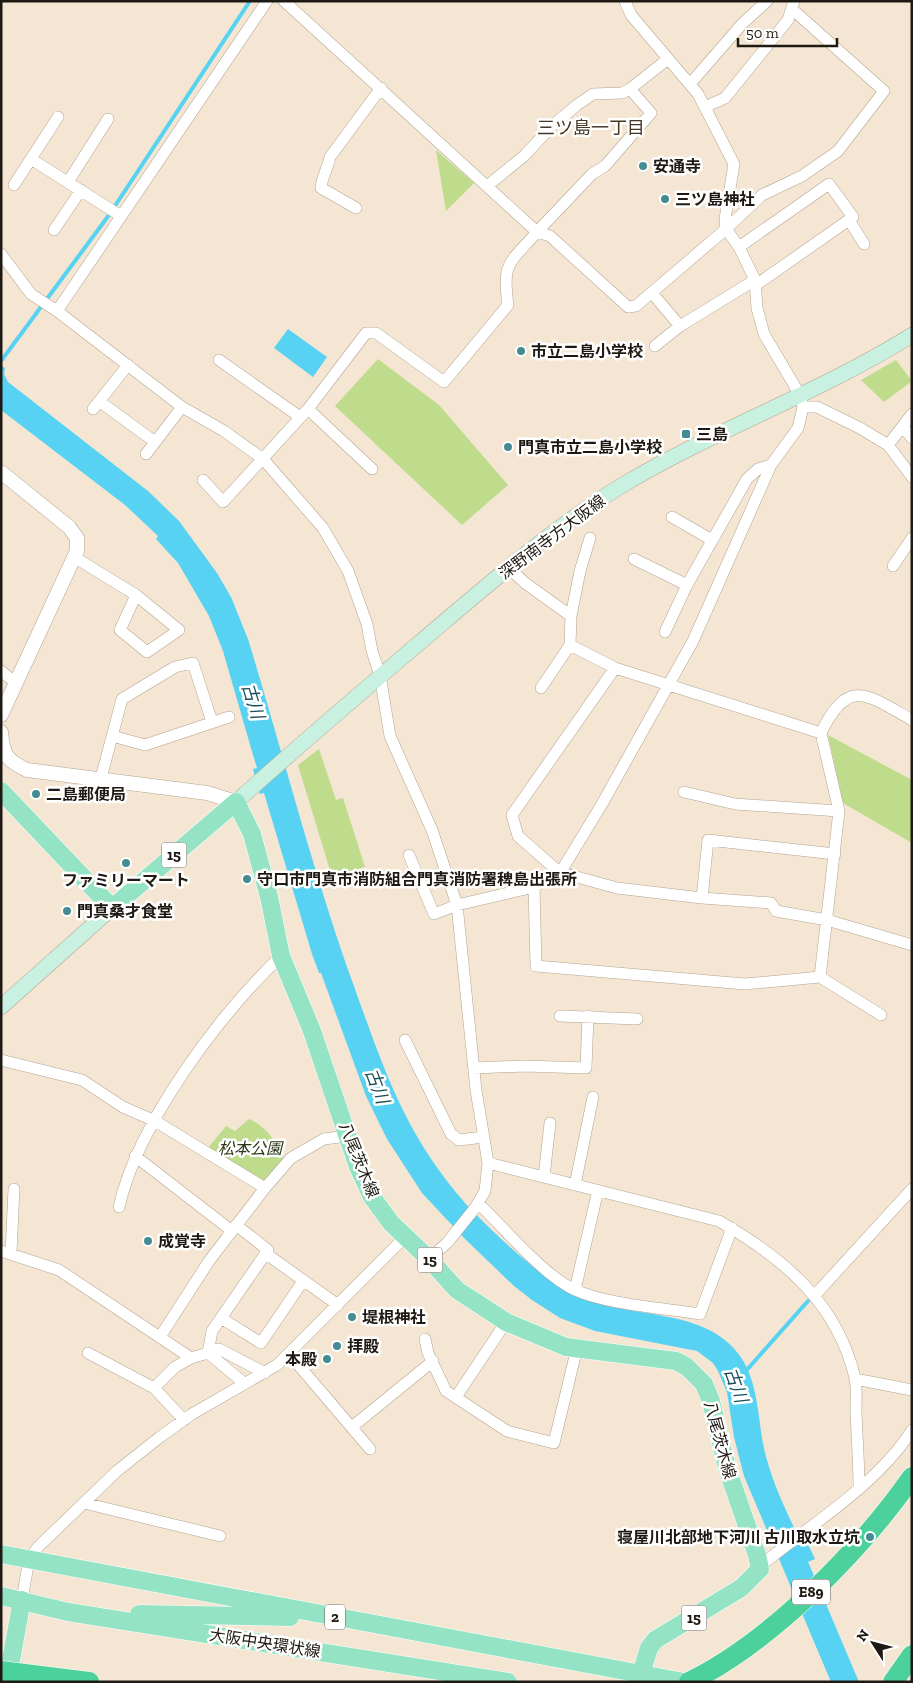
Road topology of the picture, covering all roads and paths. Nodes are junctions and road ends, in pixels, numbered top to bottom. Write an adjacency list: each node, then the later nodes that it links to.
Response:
1 (267, 1): 19 (street)
2 (284, 1): 8 (street)
3 (625, 1): 6 (street)
4 (767, 1): 7 (street)
5 (793, 5): 10 (street); 21 (street)
6 (668, 60): 7 (street); 9 (street)
7 (690, 84): 10 (street)
8 (381, 88): 16 (street); 18 (street)
9 (630, 89): 16 (street); 23 (street)
10 (705, 107): 21 (street)
11 (58, 117): 13 (street)
12 (108, 120): 14 (street)
13 (31, 159): 14 (street); 15 (street)
14 (68, 182): 17 (street)
15 (14, 185)
16 (487, 186): 23 (street)
17 (81, 190): 19 (street); 22 (street)
18 (356, 208)
19 (119, 214): 29 (street)
20 (849, 220): 24 (street); 25 (street); 27 (street)
21 (726, 229): 25 (street); 28 (street)
22 (54, 230)
23 (536, 232): 28 (street); 37 (street)
24 (864, 244)
25 (739, 247): 27 (street)
26 (1, 254): 29 (street)
27 (755, 282): 30 (street); 35 (street)
28 (652, 293): 30 (street)
29 (54, 308): 34 (street)
30 (680, 326): 32 (street)
31 (912, 335): 35 (main road, 深野南寺方大阪線)
32 (655, 346)
33 (219, 360): 37 (street)
34 (128, 365): 36 (street); 41 (street)
35 (801, 401): 42 (street); 45 (street); 57 (main road, 深野南寺方大阪線)
36 (182, 407): 41 (street); 44 (street)
37 (304, 413): 44 (street); 46 (street)
38 (912, 414): 39 (street)
39 (903, 427): 40 (street); 42 (street)
40 (912, 438)
41 (155, 442): 43 (street)
42 (888, 445): 48 (street)
43 (146, 454)
44 (263, 458): 49 (street); 65 (street)
45 (772, 466): 53 (street); 67 (street)
46 (372, 469)
47 (1, 472): 54 (street)
48 (912, 477)
49 (202, 480)
50 (672, 517): 53 (street)
51 (590, 538): 60 (street)
52 (912, 538): 56 (street)
53 (712, 540): 58 (street)
54 (74, 557): 59 (street); 66 (street)
55 (634, 559): 58 (street)
56 (893, 566)
57 (509, 568): 60 (street); 65 (main road, 深野南寺方大阪線)
58 (687, 585): 61 (street)
59 (136, 595): 59 (street)
60 (571, 616): 62 (street)
61 (665, 632)
62 (570, 644): 63 (street); 68 (street)
63 (616, 668): 67 (street); 83 (street)
64 (1, 671): 66 (street)
65 (380, 675): 79 (main road, 深野南寺方大阪線); 86 (street)
66 (16, 684): 69 (street)
67 (669, 686): 74 (street); 83 (street)
68 (542, 688)
69 (1, 715)
70 (230, 716): 72 (street)
71 (912, 720): 74 (street)
72 (212, 722): 75 (street); 75 (street)
73 (1, 732): 76 (street)
74 (822, 733): 80 (street)
75 (112, 736): 76 (street)
76 (101, 778): 79 (street)
77 (1, 791): 87 (main road)
78 (684, 792): 80 (street)
79 (236, 802): 87 (main road, 15); 90 (main road, 八尾茨木線 / 15)
80 (839, 812): 81 (street)
81 (835, 854): 85 (street); 88 (street)
82 (409, 855): 86 (street)
83 (559, 872): 84 (street); 85 (street)
84 (534, 887): 86 (street); 91 (street)
85 (702, 898): 88 (street)
86 (457, 905): 99 (street)
87 (112, 908): 92 (main road)
88 (827, 920): 89 (street); 91 (street)
89 (912, 946)
90 (281, 956): 101 (street); 103 (main road, 八尾茨木線 / 15)
91 (820, 977): 93 (street)
92 (1, 1006)
93 (881, 1015)
94 (560, 1016): 95 (street)
95 (588, 1016): 96 (street); 99 (street)
96 (637, 1019)
97 (405, 1040): 104 (street)
98 (1, 1060): 101 (street)
99 (474, 1068): 104 (street)
100 (593, 1097): 108 (street)
101 (155, 1121): 105 (street); 109 (street)
102 (550, 1123): 107 (street)
103 (347, 1136): 109 (street); 117 (main road, 八尾茨木線 / 15)
104 (484, 1137): 106 (street)
105 (135, 1156): 114 (street); 115 (street)
106 (488, 1163): 107 (street); 113 (street)
107 (544, 1177): 108 (street)
108 (575, 1185): 112 (street)
109 (265, 1188): 115 (street)
110 (14, 1189): 118 (street)
111 (912, 1189): 123 (street)
112 (598, 1190): 116 (street); 122 (street)
113 (477, 1206): 120 (street); 122 (street)
114 (119, 1207)
115 (234, 1228): 119 (street); 127 (street)
116 (732, 1228): 122 (street); 123 (street)
117 (405, 1237): 120 (main road, 八尾茨木線 / 15); 124 (street)
118 (6, 1252): 127 (street)
119 (265, 1253): 121 (street); 125 (street)
120 (429, 1259): 126 (main road, 八尾茨木線 / 15)
121 (303, 1281): 124 (street); 125 (street)
122 (575, 1290)
123 (815, 1295): 136 (street)
124 (338, 1305): 132 (street)
125 (221, 1318): 130 (street)
126 (506, 1322): 129 (main road, 八尾茨木線 / 15); 140 (street)
127 (160, 1337): 133 (street)
128 (425, 1339): 134 (street)
129 (577, 1348): 140 (street); 151 (main road, 八尾茨木線 / 15)
130 (208, 1352): 133 (street); 135 (street); 137 (street)
131 (88, 1353): 138 (street)
132 (289, 1354): 135 (street); 142 (street)
133 (191, 1358): 138 (street)
134 (433, 1361): 140 (street); 142 (street)
135 (265, 1373): 137 (street)
136 (855, 1378): 139 (street); 146 (street)
137 (244, 1384): 141 (street)
138 (154, 1388): 141 (street)
139 (912, 1390)
140 (456, 1397)
141 (184, 1420): 147 (street)
142 (352, 1427): 144 (street)
143 (912, 1430): 146 (street)
144 (370, 1449)
145 (912, 1477): 165 (highway, E89)
146 (859, 1489): 151 (street)
147 (84, 1503): 148 (street); 150 (street)
148 (220, 1536)
149 (1, 1554): 150 (main road, 2)
150 (29, 1559): 153 (street); 155 (main road, 2)
151 (762, 1566): 158 (main road, 15)
152 (1, 1596): 153 (main road, 大阪中央環状線 / 2)
153 (22, 1600): 154 (main road, 大阪中央環状線 / 2); 160 (main road)
154 (68, 1612): 155 (main road); 163 (main road, 大阪中央環状線 / 2)
155 (343, 1619): 158 (main road, 2)
156 (912, 1655): 166 (highway)
157 (1, 1672): 162 (highway, bridge)
158 (641, 1674): 164 (main road, 2)
159 (1, 1677): 161 (highway)
160 (7, 1682)
161 (25, 1682)
162 (89, 1682)
163 (508, 1682)
164 (684, 1682)
165 (689, 1682)
166 (893, 1682)

